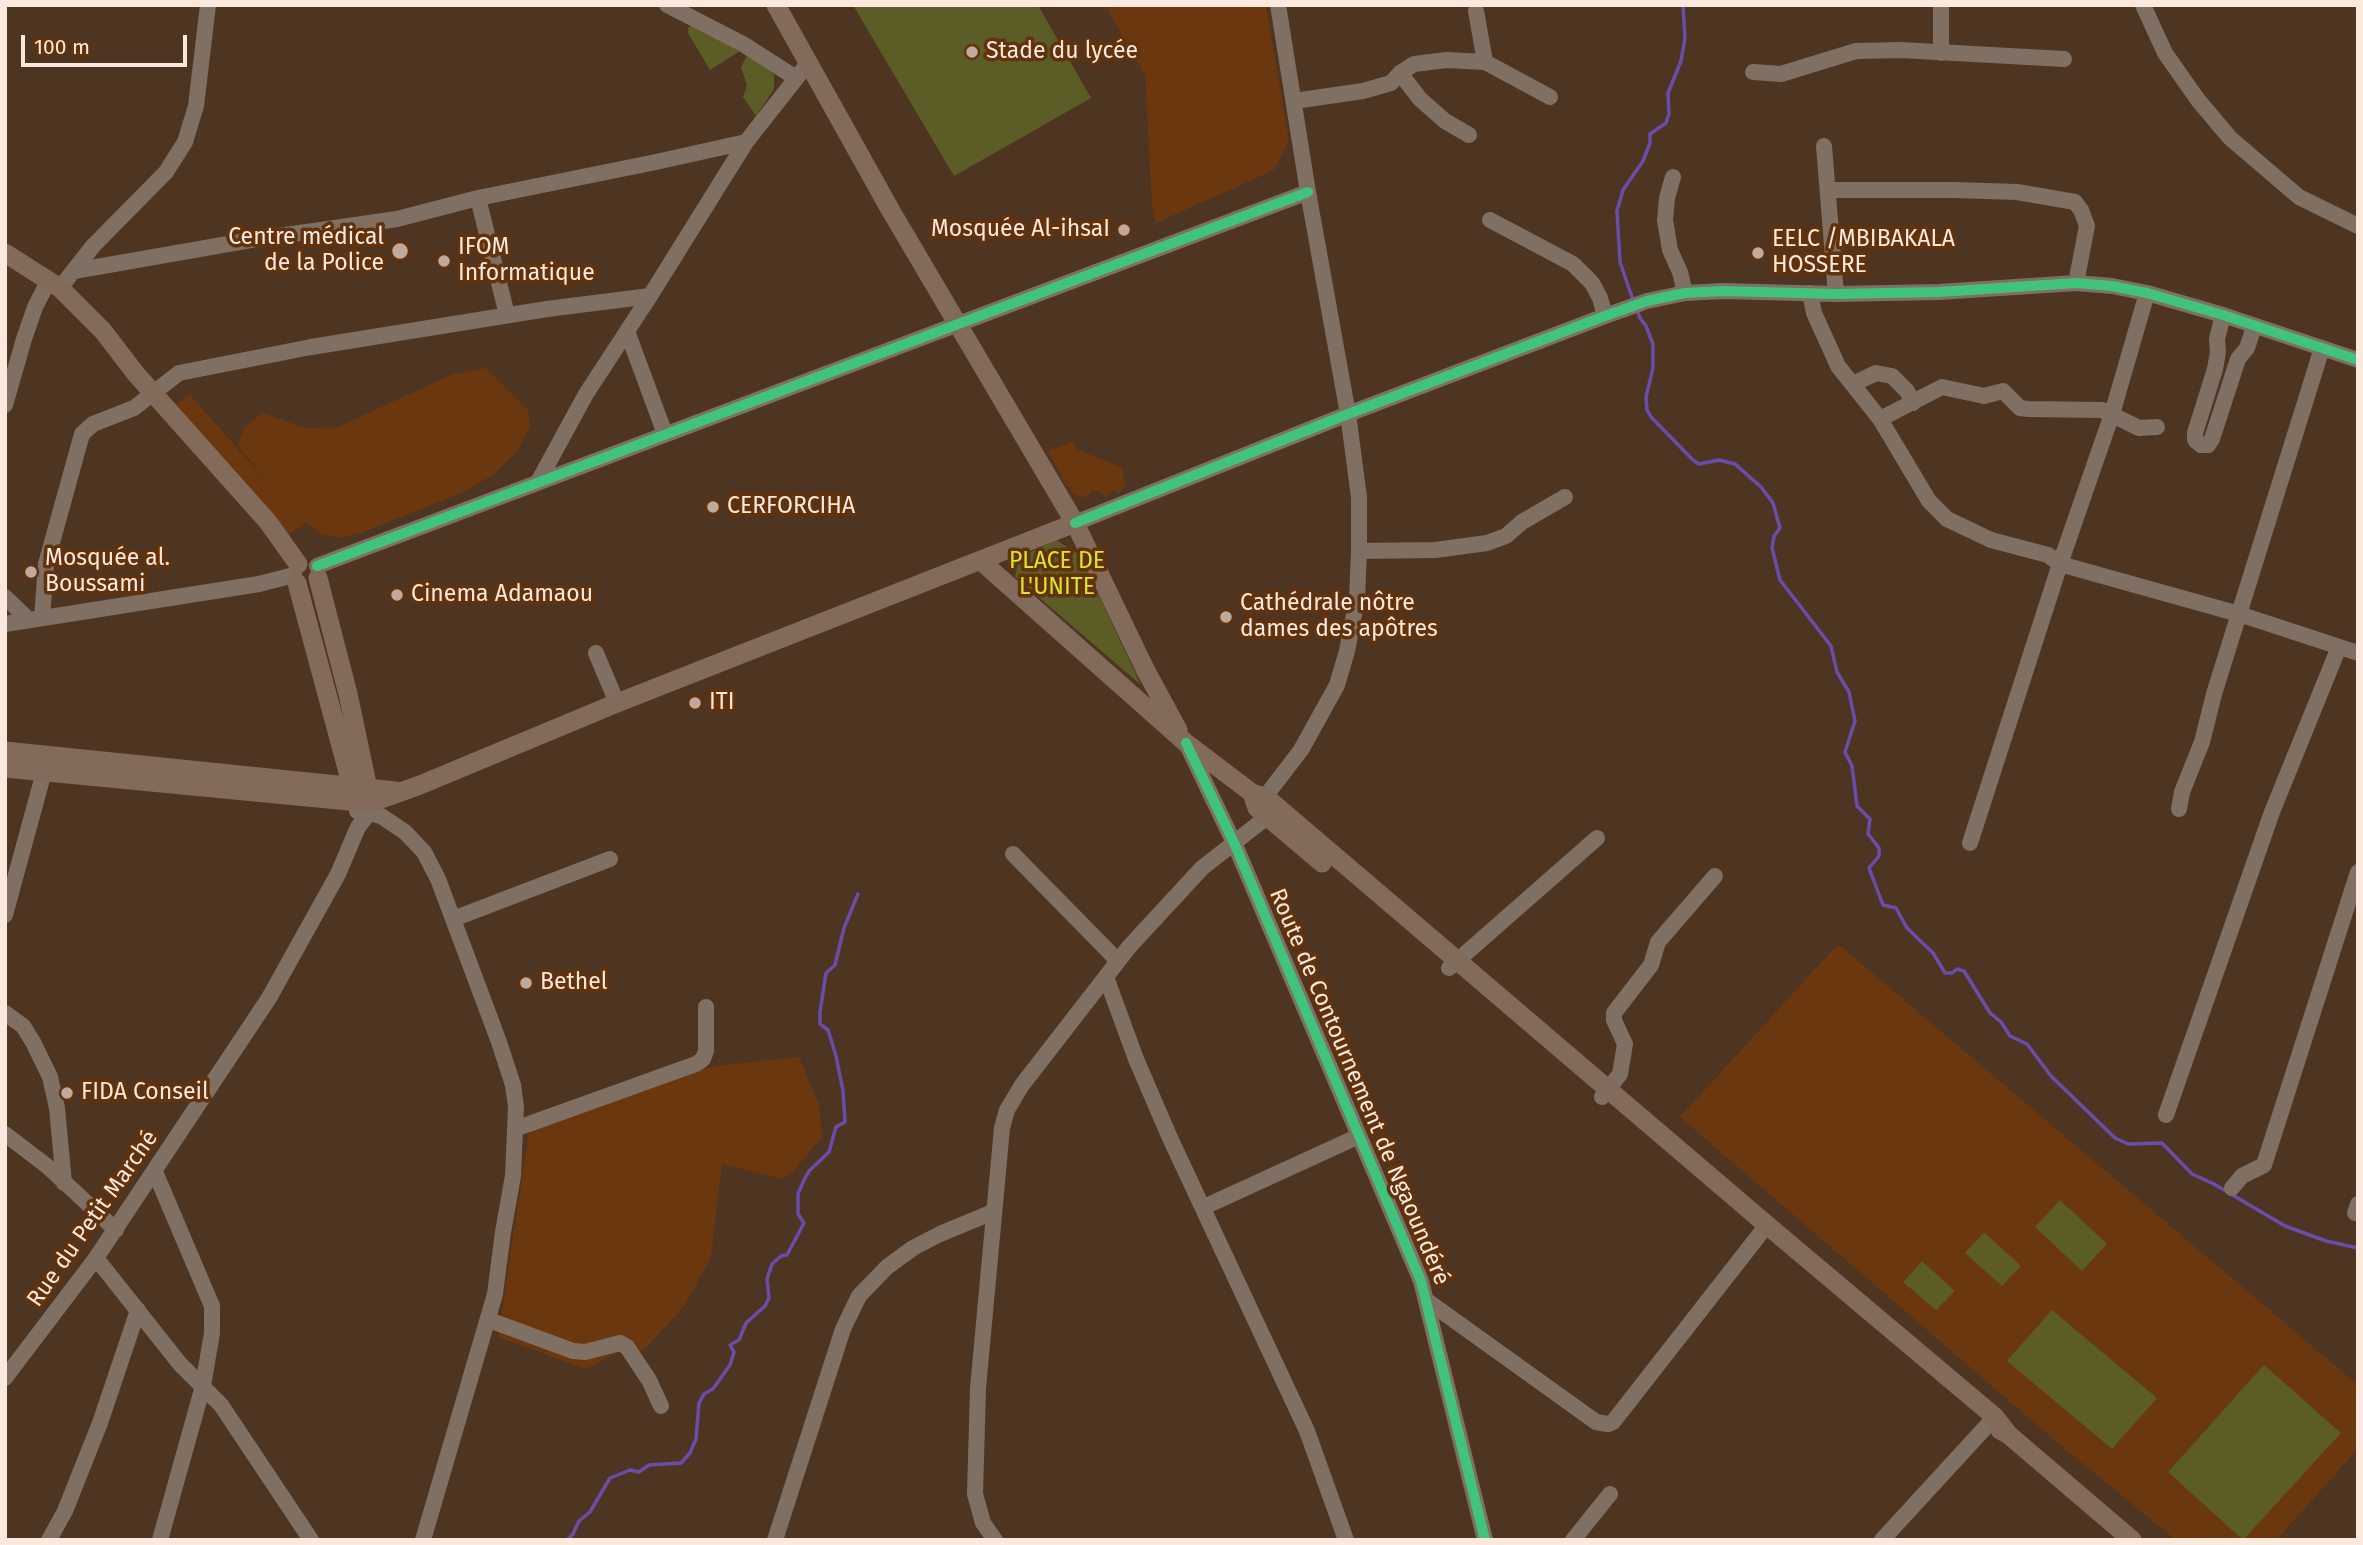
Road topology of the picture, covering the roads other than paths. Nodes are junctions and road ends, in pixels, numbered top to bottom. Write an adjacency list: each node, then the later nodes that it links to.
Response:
1 (208, 5): 27 (street)
2 (667, 5): 14 (street)
3 (776, 5): 10 (main road)
4 (1278, 5): 16 (street)
5 (1941, 5): 8 (street)
6 (2143, 5): 25 (street)
7 (1476, 11): 11 (street)
8 (1941, 53): 9 (street); 12 (street)
9 (2064, 59)
10 (809, 62): 14 (street); 38 (main road)
11 (1485, 62): 13 (street); 15 (street)
12 (1753, 72)
13 (1400, 73): 16 (street); 17 (street)
14 (796, 78): 18 (street)
15 (1550, 97)
16 (1294, 102): 22 (street)
17 (1469, 135)
18 (746, 142): 23 (street); 33 (street)
19 (1824, 146): 21 (street)
20 (1673, 177): 30 (street)
21 (1829, 190): 28 (street); 32 (street)
22 (1308, 192): 38 (street); 49 (street)
23 (478, 198): 27 (street); 35 (street)
24 (1490, 220): 37 (street)
25 (2358, 226)
26 (5, 253): 29 (main road)
27 (74, 271): 29 (street)
28 (2076, 283): 32 (street); 34 (street)
29 (54, 284): 46 (main road); 48 (street)
30 (1685, 293): 31 (street); 37 (street)
31 (1810, 293): 32 (street); 45 (street)
32 (1836, 294)
33 (650, 296): 35 (street); 40 (street)
34 (2145, 298): 36 (street); 50 (street)
35 (507, 315): 46 (street)
36 (2223, 315): 39 (street); 42 (street)
37 (1605, 316): 49 (street)
38 (957, 324): 53 (street); 56 (main road)
39 (2254, 327): 41 (street); 43 (street)
40 (627, 331): 53 (street); 54 (street)
41 (2322, 348): 44 (street); 62 (street)
42 (2218, 352): 43 (street); 43 (street)
43 (2238, 359)
44 (2358, 360)
45 (1853, 384): 47 (street); 51 (street)
46 (153, 391): 60 (main road); 63 (street)
47 (1913, 403): 50 (street); 51 (street)
48 (5, 405)
49 (1348, 414): 56 (street); 57 (street)
50 (2112, 414): 52 (street); 59 (street)
51 (1880, 419): 59 (street)
52 (2157, 428)
53 (665, 434): 54 (street)
54 (538, 482): 60 (street)
55 (1565, 497): 57 (street)
56 (1075, 523): 58 (main road); 71 (main road)
57 (1359, 551): 75 (street)
58 (981, 561): 70 (main road); 71 (main road)
59 (2060, 564): 62 (street); 79 (street)
60 (305, 573): 63 (street); 68 (main road); 69 (main road)
61 (5, 597): 63 (street)
62 (2239, 614): 65 (street); 77 (street)
63 (35, 619): 64 (street)
64 (5, 624)
65 (2339, 647): 67 (street); 93 (street)
66 (596, 653): 70 (street)
67 (2358, 653)
68 (348, 694): 69 (main road); 76 (main road)
69 (328, 699): 76 (main road)
70 (617, 703): 76 (main road)
71 (1186, 743): 75 (main road); 80 (street, Route de Contournement de Ngaoundéré)
72 (5, 751): 73 (main road)
73 (45, 763): 74 (main road); 76 (main road); 85 (street)
74 (5, 768)
75 (1260, 804): 80 (street); 88 (main road)
76 (361, 805): 86 (street); 97 (street, Rue du Petit Marché)
77 (2179, 810)
78 (1597, 838): 88 (street)
79 (1970, 843)
80 (1235, 845): 87 (street); 96 (street, Route de Contournement de Ngaoundéré)
81 (1013, 854): 87 (street)
82 (610, 859): 86 (street)
83 (2358, 872): 99 (street)
84 (1714, 876): 92 (street)
85 (5, 915)
86 (453, 919): 94 (street)
87 (1118, 961): 89 (street)
88 (1454, 965): 92 (main road)
89 (1106, 976): 100 (street); 101 (street)
90 (706, 1007): 94 (street)
91 (5, 1013): 98 (street)
92 (1605, 1093): 102 (main road)
93 (2166, 1115)
94 (515, 1129): 107 (street)
95 (5, 1134): 98 (street)
96 (1359, 1136): 100 (street); 105 (street, Route de Contournement de Ngaoundéré)
97 (155, 1172): 103 (street, Rue du Petit Marché); 109 (street)
98 (64, 1183): 103 (street)
99 (2232, 1188)
100 (1204, 1207): 120 (street)
101 (993, 1212): 118 (street); 119 (street)
102 (1764, 1228): 105 (street); 111 (main road)
103 (116, 1230): 104 (street, Rue du Petit Marché)
104 (96, 1258): 106 (street); 108 (street, Rue du Petit Marché)
105 (1426, 1300): 113 (street, Route de Contournement de Ngaoundéré)
106 (138, 1310): 109 (street); 114 (street)
107 (489, 1320): 110 (street); 117 (street)
108 (5, 1378)
109 (203, 1386): 115 (street); 116 (street)
110 (661, 1406)
111 (1992, 1420): 122 (street); 123 (main road)
112 (1610, 1494): 121 (street)
113 (1484, 1539)
114 (49, 1540)
115 (160, 1540)
116 (311, 1540)
117 (423, 1540)
118 (775, 1540)
119 (995, 1540)
120 (1346, 1540)
121 (1573, 1540)
122 (1882, 1540)
123 (2132, 1540)

